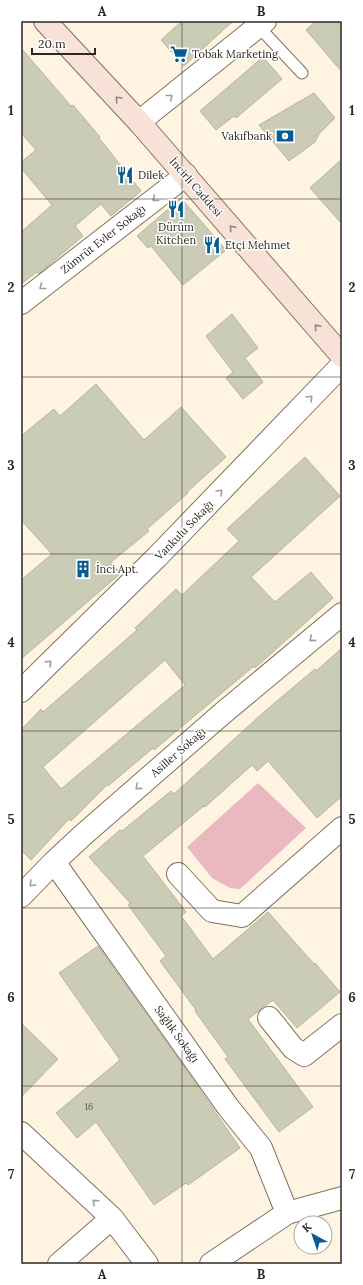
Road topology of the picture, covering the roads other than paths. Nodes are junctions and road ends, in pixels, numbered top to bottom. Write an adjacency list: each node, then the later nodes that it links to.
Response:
1 (45, 21): 4 (main road, İncirli Caddesi, one-way to 1)
2 (262, 24): 3 (lane); 4 (street, one-way to 2)
3 (302, 73)
4 (139, 122): 5 (main road, İncirli Caddesi)
5 (186, 175): 6 (street, Zümrüt Evler Sokağı, one-way to 6); 7 (main road, İncirli Caddesi, one-way to 5)
6 (21, 303)
7 (342, 356)
8 (342, 365): 10 (street, Vankulu Sokağı, one-way to 8)
9 (342, 614): 12 (street, Asiller Sokağı, one-way to 12)
10 (21, 690)
11 (342, 828): 13 (street)
12 (54, 862): 14 (street, Asiller Sokağı, one-way to 14); 19 (street, Sağlık Sokağı)
13 (178, 874)
14 (21, 896)
15 (269, 1018): 16 (street)
16 (342, 1025)
17 (21, 1133): 20 (street, one-way to 17)
18 (342, 1198): 19 (street)
19 (287, 1213): 23 (street)
20 (112, 1218): 21 (street); 22 (street)
21 (59, 1264)
22 (147, 1264)
23 (211, 1264)

